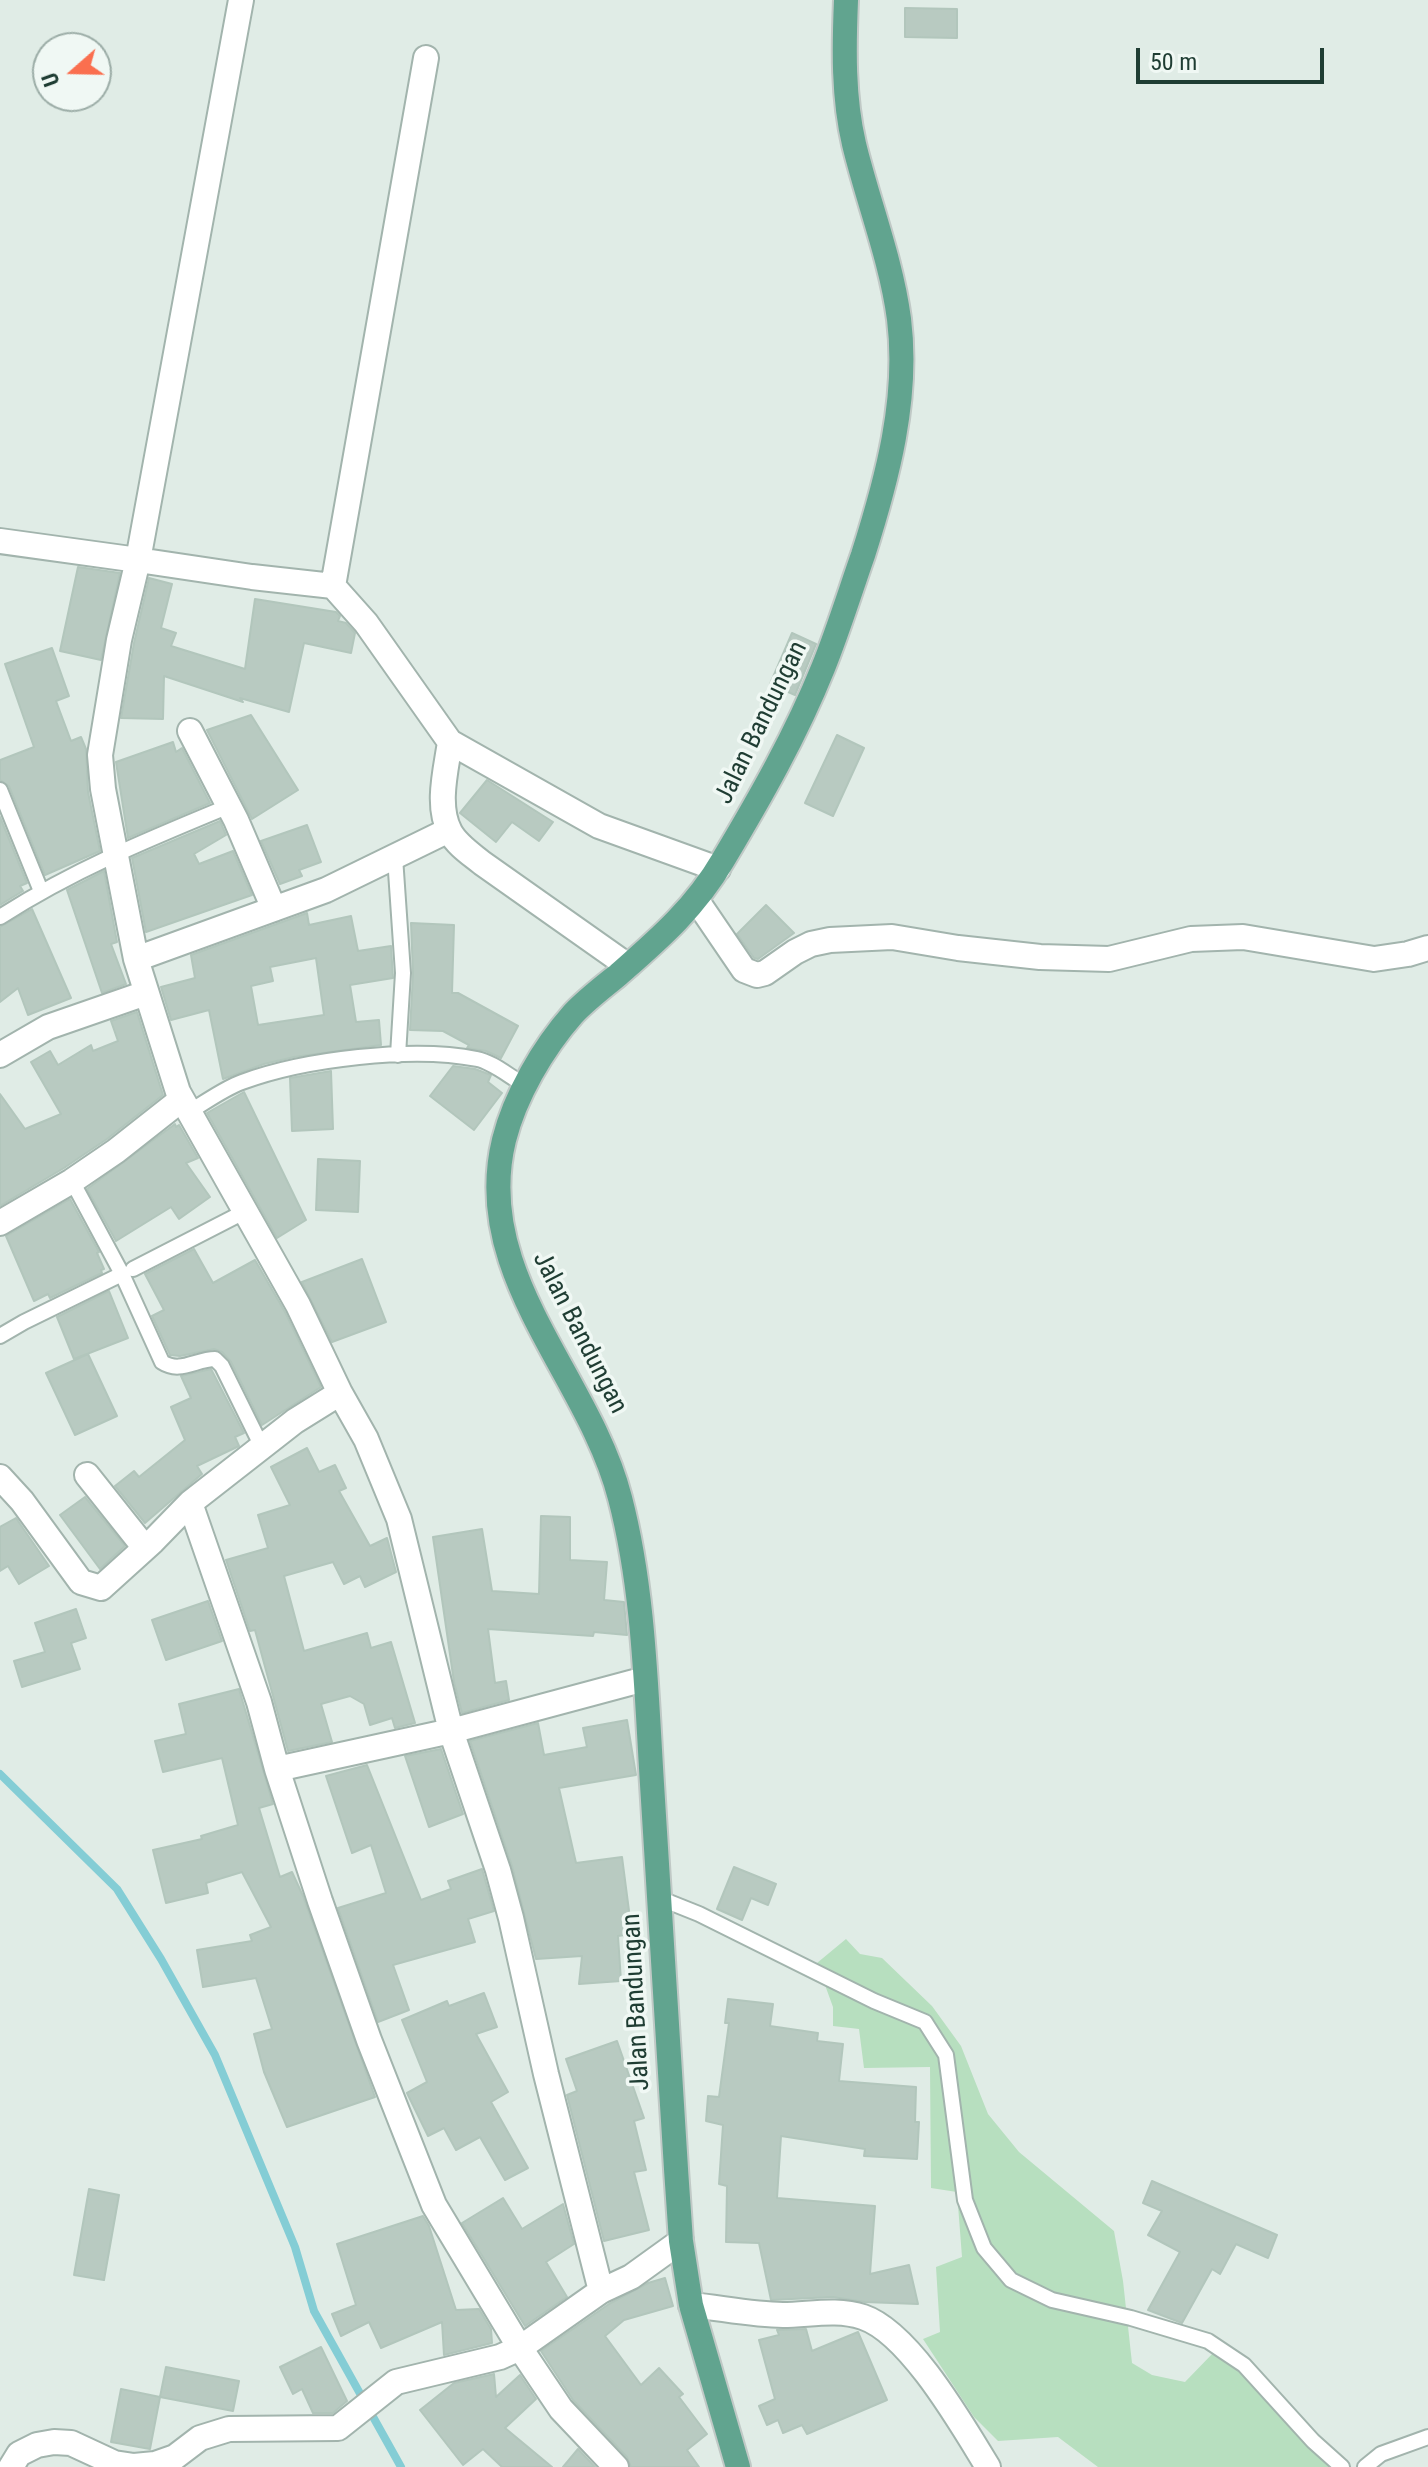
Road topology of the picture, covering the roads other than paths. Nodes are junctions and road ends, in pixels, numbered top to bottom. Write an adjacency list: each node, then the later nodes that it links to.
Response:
1 (241, 0): 5 (street)
2 (846, 0): 14 (main road, Jalan Bandungan)
3 (426, 58): 6 (street)
4 (0, 541): 5 (street)
5 (138, 560): 6 (street); 12 (street)
6 (333, 586): 8 (street)
7 (190, 731): 10 (street)
8 (450, 742): 11 (street); 14 (street)
9 (0, 790): 15 (lane)
10 (229, 806): 12 (lane); 17 (street)
11 (449, 830): 13 (street); 21 (street)
12 (116, 852): 15 (lane); 20 (street)
13 (395, 857): 17 (street); 24 (lane)
14 (718, 869): 16 (main road, Jalan Bandungan)
15 (41, 891): 18 (lane)
16 (697, 901): 19 (street); 21 (main road, Jalan Bandungan)
17 (274, 909): 20 (street)
18 (0, 917)
19 (1428, 948)
20 (136, 959): 22 (street)
21 (628, 966): 25 (main road, Jalan Bandungan)
22 (146, 993): 23 (street); 26 (street)
23 (0, 1055)
24 (398, 1055): 25 (lane); 26 (lane)
25 (525, 1085): 38 (main road, Jalan Bandungan)
26 (185, 1106): 27 (street); 28 (street)
27 (72, 1181): 29 (street); 30 (lane)
28 (244, 1212): 30 (lane); 32 (street)
29 (0, 1223)
30 (127, 1272): 31 (lane); 33 (lane)
31 (0, 1336)
32 (340, 1393): 33 (street); 39 (street)
33 (262, 1447): 36 (street)
34 (87, 1475): 37 (street)
35 (0, 1477): 37 (street)
36 (190, 1503): 37 (street); 40 (street)
37 (145, 1548)
38 (645, 1679): 39 (street); 41 (main road, Jalan Bandungan)
39 (451, 1731): 40 (street); 43 (street)
40 (277, 1769): 45 (street)
41 (659, 1898): 42 (main road, Jalan Bandungan); 51 (lane)
42 (681, 2241): 43 (street); 44 (main road, Jalan Bandungan)
43 (601, 2291): 45 (street)
44 (691, 2305): 49 (main road, Jalan Bandungan); 50 (street)
45 (520, 2348): 47 (street); 48 (street)
46 (1428, 2437): 52 (lane)
47 (11, 2467)
48 (616, 2467)
49 (738, 2467)
50 (988, 2467)
51 (1342, 2467)
52 (1365, 2467)

